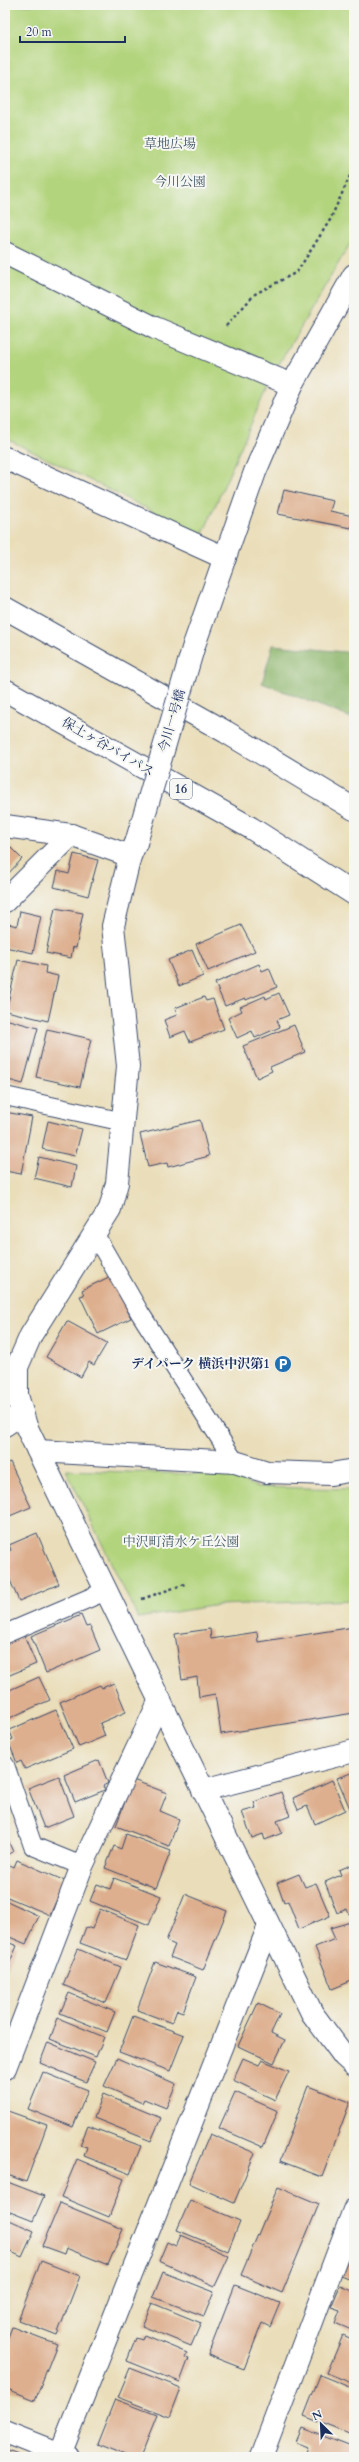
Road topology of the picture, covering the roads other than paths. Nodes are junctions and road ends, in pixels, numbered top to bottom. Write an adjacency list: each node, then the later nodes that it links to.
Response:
1 (5, 253): 3 (main road)
2 (354, 276): 3 (main road, 今川一号橋)
3 (292, 385): 5 (main road, 今川一号橋)
4 (5, 458): 5 (main road)
5 (225, 558): 11 (main road, 今川一号橋, bridge)
6 (5, 608): 8 (main road)
7 (5, 690): 12 (main road, 保土ヶ谷バイパス / 16)
8 (354, 809)
9 (5, 826): 10 (main road)
10 (71, 836): 11 (main road); 13 (main road)
11 (133, 850): 15 (main road, 今川一号橋)
12 (354, 894)
13 (5, 901)
14 (5, 1096): 15 (lane)
15 (124, 1122): 16 (main road, 今川一号橋)
16 (94, 1233): 17 (main road, 今川一号橋); 19 (lane)
17 (14, 1419): 18 (main road, 今川一号橋)
18 (38, 1451): 19 (main road); 21 (main road, 今川一号橋)
19 (235, 1462): 20 (main road)
20 (354, 1470)
21 (111, 1600): 22 (lane); 23 (main road, 今川一号橋)
22 (5, 1634)
23 (160, 1700): 26 (main road, 今川一号橋); 27 (main road)
24 (354, 1751): 26 (main road)
25 (5, 1765): 27 (lane)
26 (203, 1790): 28 (main road, 今川一号橋)
27 (82, 1866): 30 (main road)
28 (269, 1926): 29 (main road, 今川一号橋); 33 (main road)
29 (354, 2065)
30 (5, 2068)
31 (354, 2210): 34 (main road)
32 (5, 2432): 33 (main road)
33 (62, 2456)
34 (261, 2457)

